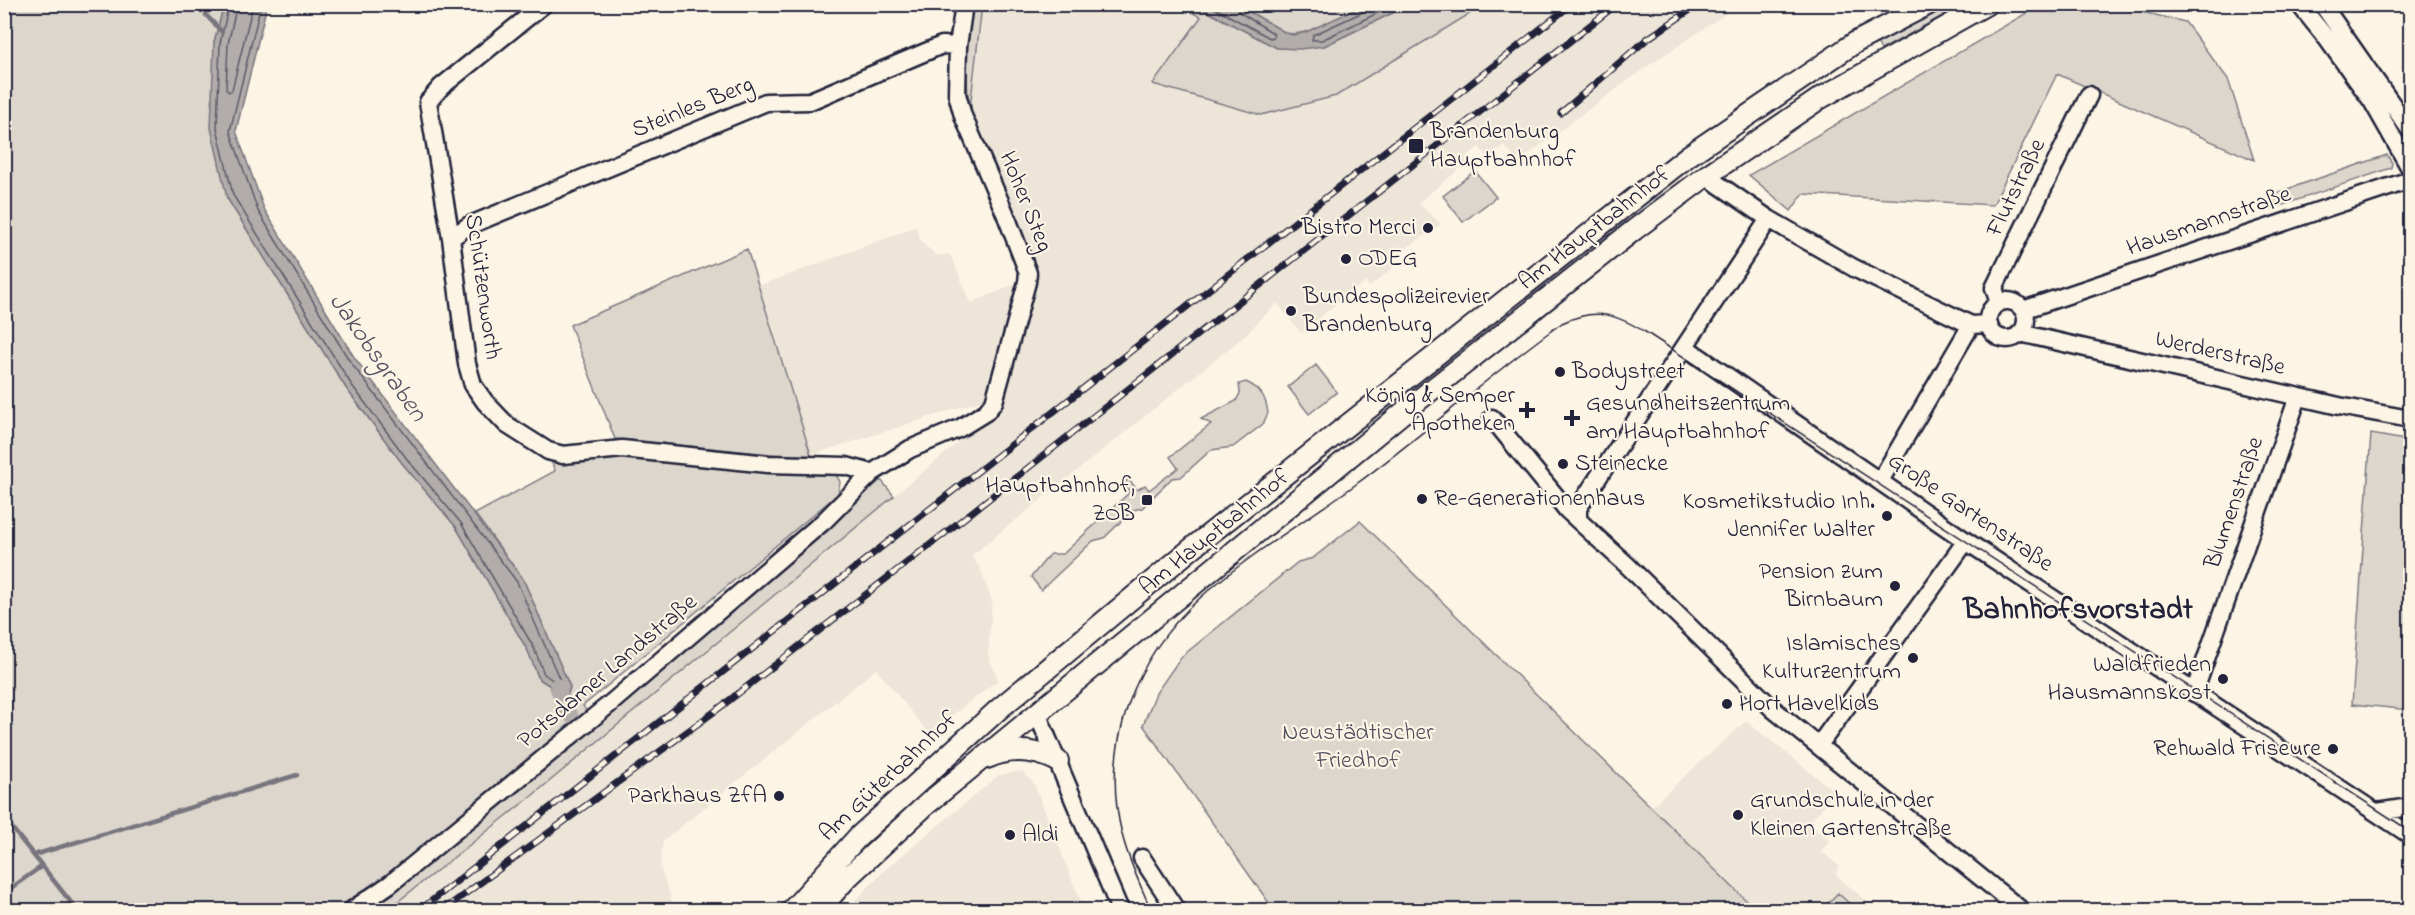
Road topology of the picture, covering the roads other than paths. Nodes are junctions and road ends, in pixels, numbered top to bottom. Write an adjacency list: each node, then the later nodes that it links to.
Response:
1 (544, 4): 17 (street, Schützenworth)
2 (964, 4): 8 (street, Hoher Steg)
3 (1929, 4): 7 (main road, Am Hauptbahnhof)
4 (1987, 4): 9 (main road, Am Hauptbahnhof)
5 (2299, 4): 13 (street)
6 (2322, 4): 11 (street)
7 (1856, 42): 9 (main road); 12 (main road, Am Hauptbahnhof)
8 (958, 46): 17 (street, Steinles Berg); 27 (street, Hoher Steg)
9 (1872, 69): 14 (main road, Am Hauptbahnhof)
10 (2089, 95): 18 (street, Flutstraße)
11 (2410, 130)
12 (1688, 156): 14 (main road); 32 (main road, Am Hauptbahnhof)
13 (2410, 168)
14 (1706, 176): 16 (street); 34 (main road, Am Hauptbahnhof)
15 (2410, 180): 19 (street, Hausmannstraße)
16 (1769, 219): 21 (street); 23 (street)
17 (451, 238): 28 (street, Schützenworth)
18 (1999, 303): 19 (street); 20 (street)
19 (2023, 310): 22 (street)
20 (1989, 324): 21 (street); 22 (street, Werderstraße)
21 (1971, 325): 29 (street)
22 (2020, 333): 24 (street, Werderstraße)
23 (1685, 347): 29 (street, Große Gartenstraße); 30 (street)
24 (2298, 397): 26 (street, Werderstraße); 33 (street, Blumenstraße)
25 (1492, 418): 30 (street)
26 (2410, 420)
27 (887, 462): 28 (street, Potsdamer Landstraße)
28 (872, 473): 42 (street, Potsdamer Landstraße)
29 (1880, 481): 31 (street, Große Gartenstraße)
30 (1578, 518): 35 (street)
31 (1966, 541): 33 (street, Große Gartenstraße); 35 (street)
32 (1026, 686): 34 (main road); 43 (main road, Am Güterbahnhof)
33 (2194, 693): 39 (street, Große Gartenstraße)
34 (1037, 713): 36 (street); 37 (main road, Am Güterbahnhof)
35 (1819, 745): 47 (street)
36 (1058, 761): 37 (main road); 45 (street)
37 (972, 767): 44 (main road, Am Güterbahnhof)
38 (2410, 807): 39 (street)
39 (2377, 812): 40 (street, Große Gartenstraße)
40 (2410, 835)
41 (1142, 858): 46 (street)
42 (352, 910)
43 (792, 910)
44 (819, 910)
45 (1120, 910)
46 (1176, 910)
47 (2021, 910)

